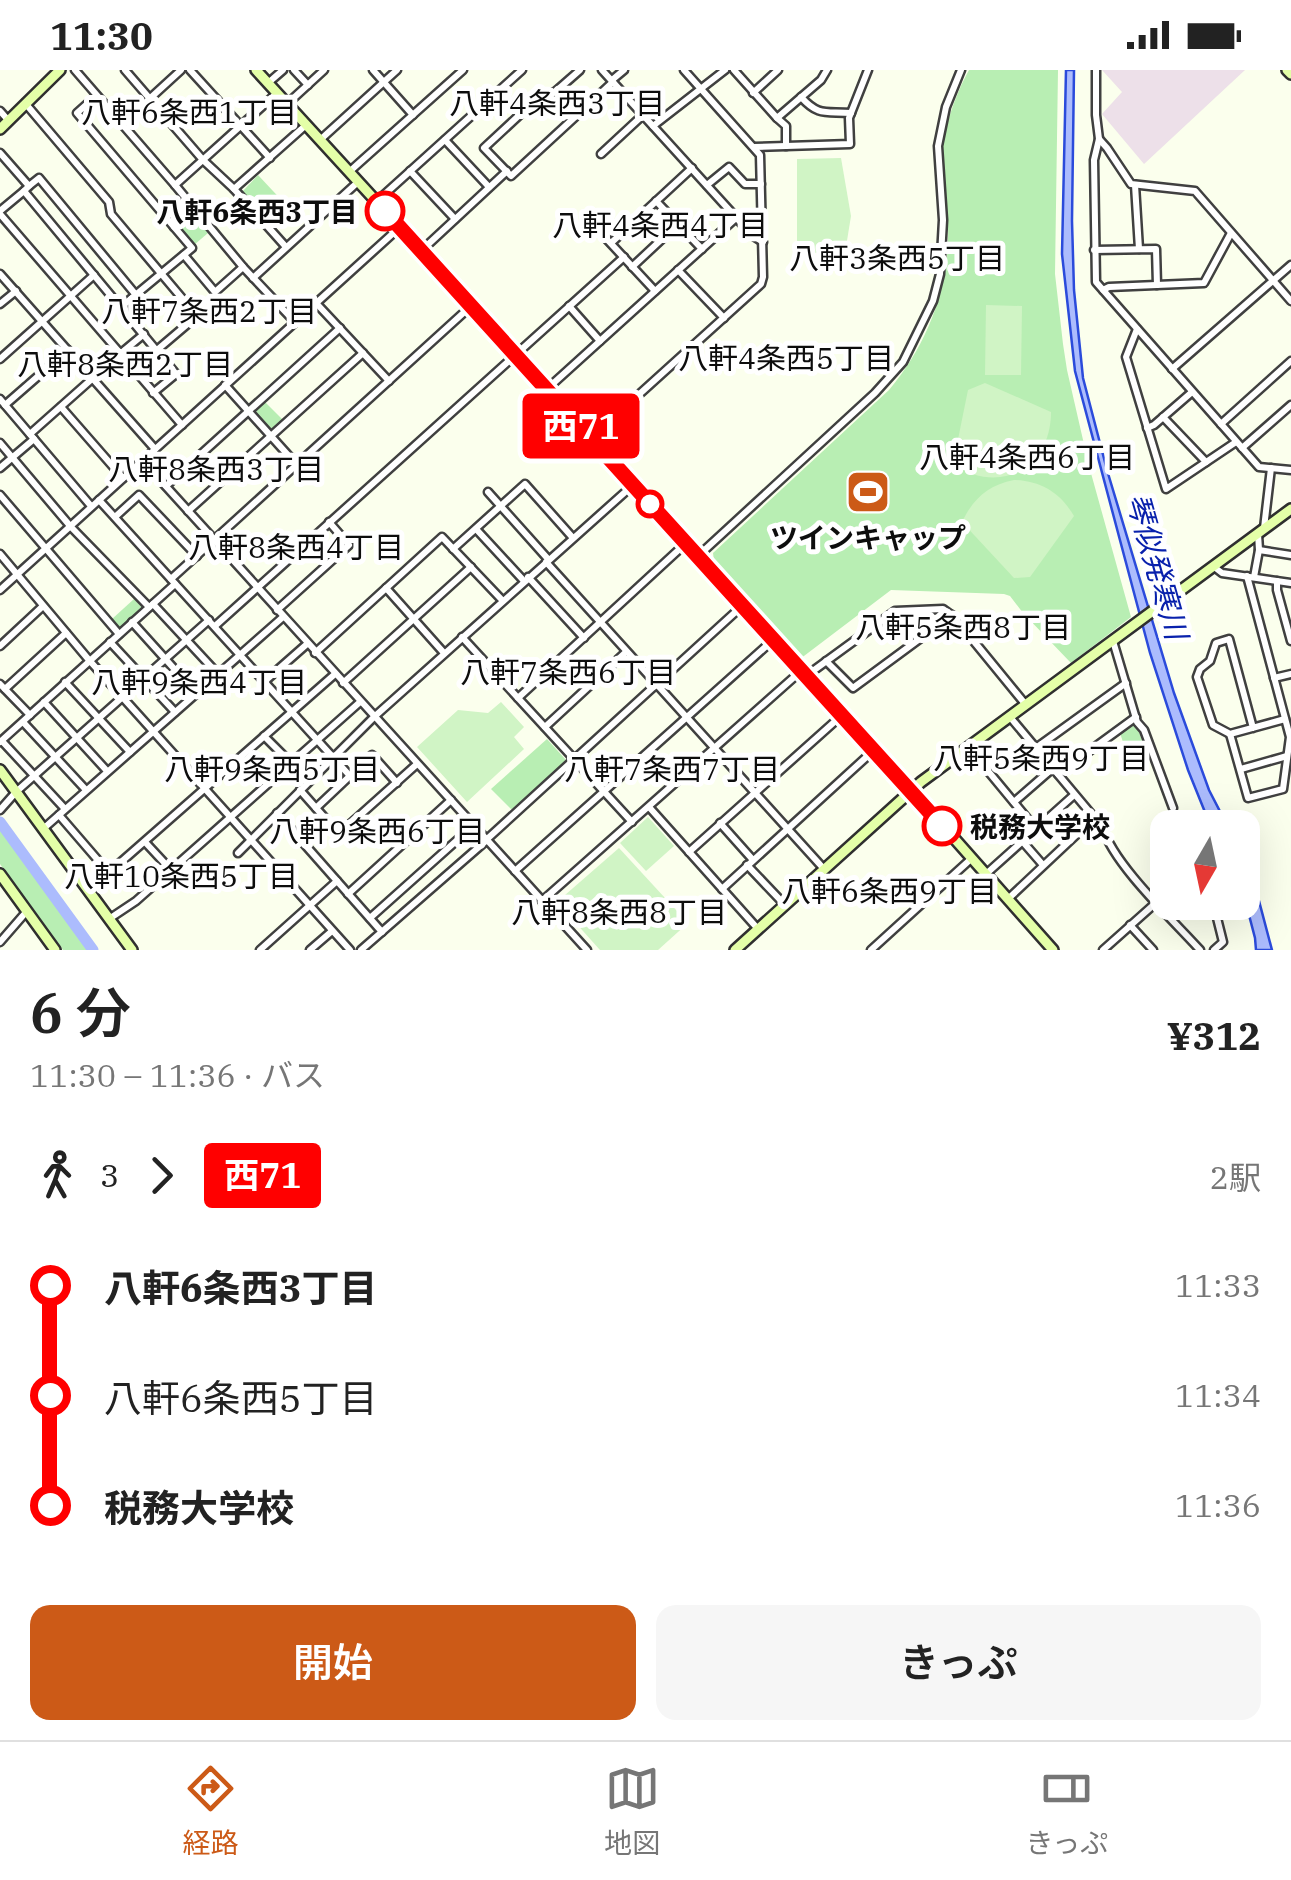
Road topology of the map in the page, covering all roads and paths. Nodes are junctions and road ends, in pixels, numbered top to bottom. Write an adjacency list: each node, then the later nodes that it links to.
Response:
1 (60, 70): 35 (main road)
2 (74, 70): 32 (street)
3 (125, 70): 34 (street)
4 (181, 70): 34 (street)
5 (190, 70): 45 (street)
6 (256, 70): 27 (main road)
7 (283, 70): 27 (street)
8 (294, 70): 28 (street)
9 (324, 70): 28 (street)
10 (372, 70): 26 (street)
11 (397, 70): 26 (street)
12 (463, 70): 39 (street)
13 (522, 70): 50 (street)
14 (580, 70): 59 (street)
15 (602, 70): 25 (street)
16 (624, 70): 25 (street)
17 (684, 70): 29 (street)
18 (726, 70): 29 (street)
19 (734, 70): 31 (street)
20 (778, 70): 31 (street)
21 (828, 70): 33 (street)
22 (868, 70): 38 (street)
23 (962, 70): 176 (street)
24 (1096, 70): 48 (street)
25 (612, 81): 40 (street); 59 (street)
26 (384, 82): 39 (street); 49 (street)
27 (268, 83): 30 (main road)
28 (308, 85): 36 (street)
29 (700, 88): 46 (street); 52 (street)
30 (277, 94): 36 (main road); 45 (street)
31 (753, 94): 41 (street)
32 (96, 96): 43 (street); 76 (street)
33 (801, 97): 38 (street); 41 (street)
34 (150, 98): 43 (street); 56 (street)
35 (26, 102): 42 (main road); 94 (street)
36 (287, 104): 44 (main road)
37 (0, 111): 42 (street)
38 (851, 113): 51 (street)
39 (413, 115): 60 (street)
40 (643, 115): 46 (street); 54 (street)
41 (777, 118): 51 (street)
42 (8, 120): 47 (main road)
43 (122, 124): 64 (street)
44 (306, 125): 49 (main road); 55 (street)
45 (240, 126): 55 (street); 56 (street)
46 (653, 126): 57 (street)
47 (0, 130)
48 (1099, 139): 63 (street); 85 (street)
49 (320, 140): 60 (main road)
50 (445, 140): 58 (street); 66 (street)
51 (786, 146): 52 (street)
52 (753, 147): 62 (street)
53 (0, 153): 67 (street)
54 (602, 154)
55 (270, 158): 68 (street)
56 (203, 160): 64 (street); 68 (street)
57 (692, 168): 65 (street); 69 (street)
58 (410, 171): 70 (street); 74 (street)
59 (506, 171): 66 (street)
60 (350, 172): 61 (main road)
61 (358, 182): 70 (main road); 82 (street)
62 (761, 184): 65 (street); 80 (street)
63 (1136, 184): 78 (street); 84 (street)
64 (175, 185): 71 (street)
65 (707, 185): 73 (street)
66 (489, 187): 74 (street)
67 (26, 188): 72 (street); 95 (street); 102 (street)
68 (234, 190): 82 (street)
69 (656, 201): 75 (street); 81 (street)
70 (376, 202): 77 (main road)
71 (194, 211): 76 (street); 91 (street)
72 (0, 212): 103 (street)
73 (736, 217): 80 (street); 83 (street)
74 (456, 218): 86 (street)
75 (678, 224): 83 (street); 90 (street)
76 (174, 227): 87 (street)
77 (400, 227): 86 (main road); 105 (street)
78 (1231, 232): 97 (street); 98 (street)
79 (602, 234): 81 (street)
80 (763, 242): 110 (street)
81 (611, 244): 88 (street)
82 (286, 247): 96 (street)
83 (702, 249): 92 (street)
84 (1139, 249): 85 (street); 98 (street)
85 (1094, 250): 99 (street)
86 (421, 251): 107 (main road)
87 (184, 256): 91 (street); 94 (street)
88 (624, 257): 90 (street); 108 (street)
89 (1291, 265): 97 (street)
90 (632, 266): 101 (street)
91 (243, 267): 96 (street)
92 (678, 270): 101 (street); 110 (street)
93 (0, 274): 100 (street)
94 (162, 274): 102 (street); 118 (street)
95 (94, 275): 103 (street); 109 (street)
96 (253, 278): 112 (street)
97 (1273, 281): 104 (street); 124 (street)
98 (1157, 285): 99 (street)
99 (1103, 290): 114 (street)
100 (16, 291): 106 (street); 111 (street)
101 (655, 292): 116 (street)
102 (136, 295): 109 (street)
103 (69, 296): 111 (street); 120 (street)
104 (1291, 301)
105 (316, 302): 112 (street); 113 (street)
106 (0, 304)
107 (471, 306): 121 (main road); 126 (street)
108 (569, 306): 116 (street); 121 (street)
109 (122, 307): 115 (street)
110 (724, 318): 141 (street)
111 (43, 322): 117 (street); 122 (street)
112 (295, 322): 127 (street)
113 (340, 328): 119 (street); 134 (street)
114 (1137, 329): 124 (street); 138 (street)
115 (144, 334): 118 (street); 120 (street)
116 (600, 340): 128 (street)
117 (68, 350): 125 (street); 131 (street)
118 (157, 350): 130 (street)
119 (363, 353): 126 (street); 140 (street)
120 (120, 354): 130 (street)
121 (515, 354): 128 (main road); 163 (street)
122 (0, 359)
123 (1291, 361): 137 (street)
124 (1172, 369): 129 (street)
125 (93, 378): 133 (street); 144 (street)
126 (389, 381): 148 (street)
127 (226, 385): 134 (street); 136 (street)
128 (547, 388): 141 (main road)
129 (1192, 392): 135 (street); 137 (street)
130 (153, 393): 136 (street)
131 (2, 402): 139 (street)
132 (1291, 405): 143 (street)
133 (61, 407): 139 (street); 152 (street)
134 (250, 412): 140 (street); 154 (street)
135 (1163, 417): 138 (street); 147 (street)
136 (182, 424): 144 (street)
137 (1221, 424): 143 (street)
138 (1147, 428): 147 (street)
139 (32, 436): 145 (street); 159 (street)
140 (272, 437): 148 (street); 161 (street)
141 (592, 438): 153 (main road)
142 (0, 443): 145 (street)
143 (1239, 445): 147 (street); 150 (street)
144 (155, 449): 146 (street)
145 (12, 458): 149 (street); 164 (street)
146 (142, 460): 152 (street); 154 (street)
147 (1206, 462)
148 (297, 465): 168 (street)
149 (0, 468)
150 (1271, 468): 151 (street); 166 (street)
151 (1291, 470)
152 (122, 478): 157 (street)
153 (633, 485): 167 (street); 169 (main road)
154 (166, 486): 161 (street)
155 (488, 492): 158 (street)
156 (0, 495): 171 (street)
157 (99, 500): 159 (street); 162 (street)
158 (501, 505): 165 (street); 167 (street); 177 (street)
159 (92, 506): 164 (street)
160 (1291, 509): 166 (main road)
161 (188, 511): 168 (street)
162 (115, 517): 175 (street); 184 (street)
163 (329, 522): 186 (street); 193 (street)
164 (71, 526): 171 (street); 190 (street)
165 (476, 528): 170 (street); 182 (street)
166 (1261, 531): 172 (street); 178 (main road)
167 (572, 538): 177 (street)
168 (214, 540): 175 (street); 186 (street)
169 (685, 544): 176 (main road); 198 (street)
170 (454, 549): 179 (street); 187 (street)
171 (45, 550): 180 (street); 201 (street)
172 (1259, 550): 174 (street); 181 (street)
173 (0, 554): 180 (street)
174 (1291, 555)
175 (196, 556): 184 (street)
176 (697, 557): 192 (main road)
177 (547, 561): 182 (street); 198 (street)
178 (1213, 566): 181 (street); 206 (main road)
179 (471, 568): 189 (street); 196 (street)
180 (17, 576): 188 (street); 191 (street)
181 (1251, 577): 183 (street); 222 (street)
182 (526, 579): 189 (street); 203 (street)
183 (1277, 580): 185 (street); 207 (street)
184 (173, 581): 190 (street); 199 (street)
185 (1291, 582)
186 (257, 587): 193 (street); 199 (street)
187 (386, 588): 196 (street); 211 (street)
188 (0, 590)
189 (502, 600): 202 (street)
190 (151, 605): 197 (street); 204 (street)
191 (43, 606): 200 (street); 210 (street)
192 (742, 606): 205 (main road); 228 (street)
193 (277, 610): 195 (street)
194 (952, 615): 217 (street); 217 (street); 235 (street)
195 (284, 617): 209 (street); 213 (street)
196 (414, 619): 214 (street); 227 (street)
197 (132, 622): 201 (street); 216 (street)
198 (600, 622): 203 (street); 212 (street)
199 (212, 623): 204 (street); 213 (street)
200 (66, 633): 215 (street); 229 (street)
201 (118, 634): 208 (street)
202 (462, 637): 214 (street); 232 (street)
203 (584, 638): 232 (street)
204 (188, 640): 216 (street); 218 (street)
205 (773, 640): 220 (main road); 243 (street)
206 (1113, 640): 226 (street); 235 (main road)
207 (1291, 641)
208 (110, 642): 215 (street); 223 (street)
209 (308, 644): 211 (street); 224 (street)
210 (0, 646)
211 (316, 652): 219 (street)
212 (626, 652): 228 (street); 247 (street)
213 (240, 653): 218 (street); 224 (street)
214 (444, 653): 240 (street)
215 (89, 660): 225 (street); 231 (street)
216 (167, 660): 223 (street); 230 (street)
217 (826, 662): 220 (street)
218 (217, 673): 230 (street)
219 (335, 674): 227 (street); 236 (street)
220 (804, 674): 239 (main road); 258 (street)
221 (1291, 674): 222 (street)
222 (1274, 678): 245 (street)
223 (145, 679): 231 (street); 237 (street)
224 (266, 680): 236 (street)
225 (65, 682): 233 (street); 244 (street)
226 (1126, 682): 242 (street); 257 (street)
227 (343, 683): 234 (street)
228 (656, 684): 243 (street); 264 (street)
229 (2, 687): 238 (street)
230 (196, 692): 237 (street)
231 (124, 697): 244 (street); 249 (street)
232 (518, 698): 247 (street)
233 (44, 702): 238 (street); 252 (street)
234 (360, 702): 240 (street); 253 (street)
235 (1026, 705): 241 (main road)
236 (293, 711): 251 (street); 253 (street)
237 (175, 712): 249 (street)
238 (30, 715): 246 (street)
239 (841, 716): 260 (main road); 280 (street)
240 (374, 717): 261 (street); 266 (street)
241 (1010, 717): 256 (main road); 257 (street)
242 (1136, 717): 270 (street); 287 (street)
243 (686, 718): 258 (street); 278 (street)
244 (100, 719): 252 (street); 259 (street)
245 (1285, 719): 248 (street); 254 (street)
246 (22, 722): 255 (street); 263 (street)
247 (544, 727): 264 (street)
248 (1253, 728): 250 (street); 250 (street)
249 (153, 732): 259 (street); 275 (street)
250 (1230, 734): 267 (street)
251 (264, 736): 265 (street); 275 (street)
252 (78, 738): 263 (street); 269 (street)
253 (320, 740): 261 (street); 265 (street)
254 (1290, 740): 262 (street)
255 (1, 742): 271 (street)
256 (968, 748): 279 (main road); 284 (street)
257 (1036, 748): 270 (street)
258 (715, 749): 280 (street); 285 (street)
259 (130, 752): 269 (street)
260 (873, 752): 279 (main road); 295 (street)
261 (334, 756): 272 (street); 273 (street)
262 (1287, 756): 267 (street); 267 (street)
263 (57, 757): 271 (street); 276 (street)
264 (574, 759): 278 (street); 300 (street)
265 (291, 763): 273 (street); 291 (street)
266 (418, 764): 274 (street); 283 (street)
267 (1241, 769)
268 (0, 770): 282 (main road)
269 (108, 771): 276 (street)
270 (1055, 771): 281 (street); 284 (street)
271 (36, 775): 282 (street); 289 (street)
272 (350, 776): 274 (street); 286 (street)
273 (309, 781): 277 (street)
274 (397, 782): 286 (street)
275 (204, 788): 291 (street); 301 (street)
276 (86, 790): 289 (street)
277 (300, 790): 286 (street); 290 (street)
278 (604, 792): 292 (street); 310 (street)
279 (910, 792): 305 (main road); 308 (main road)
280 (754, 793): 293 (street); 295 (street)
281 (1074, 794): 297 (street); 318 (street)
282 (14, 795): 288 (street); 296 (main road)
283 (451, 800): 294 (street); 317 (street)
284 (1014, 802): 297 (street)
285 (649, 807): 292 (street); 303 (street)
286 (316, 808)
287 (1173, 808)
288 (0, 810)
289 (62, 812): 296 (street); 311 (street)
290 (278, 813): 299 (street); 314 (street)
291 (230, 817): 299 (street); 309 (street)
292 (632, 822): 320 (street)
293 (720, 824): 303 (street); 306 (street)
294 (474, 826): 300 (street); 325 (street)
295 (786, 828): 306 (street); 308 (street)
296 (43, 829): 316 (main road)
297 (1036, 830): 302 (street)
298 (1076, 835): 307 (street)
299 (251, 840): 304 (street); 322 (street)
300 (487, 840): 310 (street); 332 (street)
301 (144, 842): 309 (street); 311 (street)
302 (1023, 842): 307 (street); 313 (street)
303 (689, 852): 315 (street)
304 (238, 853)
305 (972, 858): 313 (main road); 342 (street)
306 (750, 863): 315 (street); 321 (street)
307 (1043, 866): 319 (street)
308 (824, 869): 321 (main road)
309 (171, 870): 326 (street)
310 (516, 871): 320 (street)
311 (109, 873): 316 (street)
312 (0, 874): 324 (main road)
313 (986, 874): 319 (main road)
314 (337, 881): 317 (street); 322 (street)
315 (722, 889): 330 (street)
316 (88, 891): 326 (main road)
317 (348, 894): 325 (street)
318 (1150, 895)
319 (1008, 900): 343 (main road)
320 (542, 901): 340 (street)
321 (785, 905): 330 (main road)
322 (310, 906): 331 (street); 336 (street)
323 (1150, 907): 329 (street)
324 (27, 911): 333 (street); 334 (main road)
325 (370, 918): 332 (street)
326 (110, 919): 335 (main road)
327 (1172, 920): 346 (street)
328 (1218, 920): 347 (street)
329 (1130, 925): 344 (street); 345 (street)
330 (758, 929): 341 (main road)
331 (332, 930): 337 (street); 338 (street)
332 (383, 932): 339 (street)
333 (0, 942)
334 (55, 950)
335 (132, 950)
336 (260, 950)
337 (310, 950)
338 (350, 950)
339 (361, 950)
340 (587, 950)
341 (735, 950)
342 (872, 950)
343 (1053, 950)
344 (1104, 950)
345 (1153, 950)
346 (1200, 950)
347 (1214, 950)

